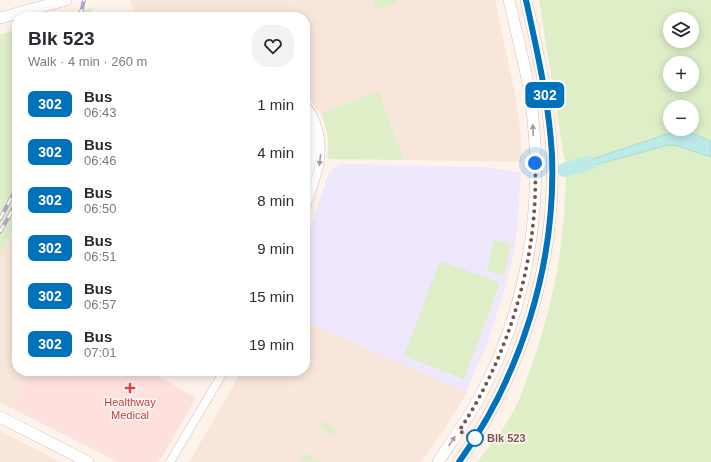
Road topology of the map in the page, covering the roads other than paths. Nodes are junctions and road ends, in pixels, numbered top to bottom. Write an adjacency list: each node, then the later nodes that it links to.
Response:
1 (66, 0): 4 (main road)
2 (510, 0): 15 (main road, one-way to 2)
3 (526, 0): 16 (main road)
4 (22, 12)
5 (12, 15): 6 (main road)
6 (0, 18)
7 (310, 110): 10 (street, one-way to 10)
8 (310, 127): 9 (street)
9 (310, 170)
10 (310, 195)
11 (221, 376): 14 (street)
12 (0, 417): 13 (main road)
13 (88, 462)
14 (170, 462)
15 (438, 462)
16 (459, 462)

